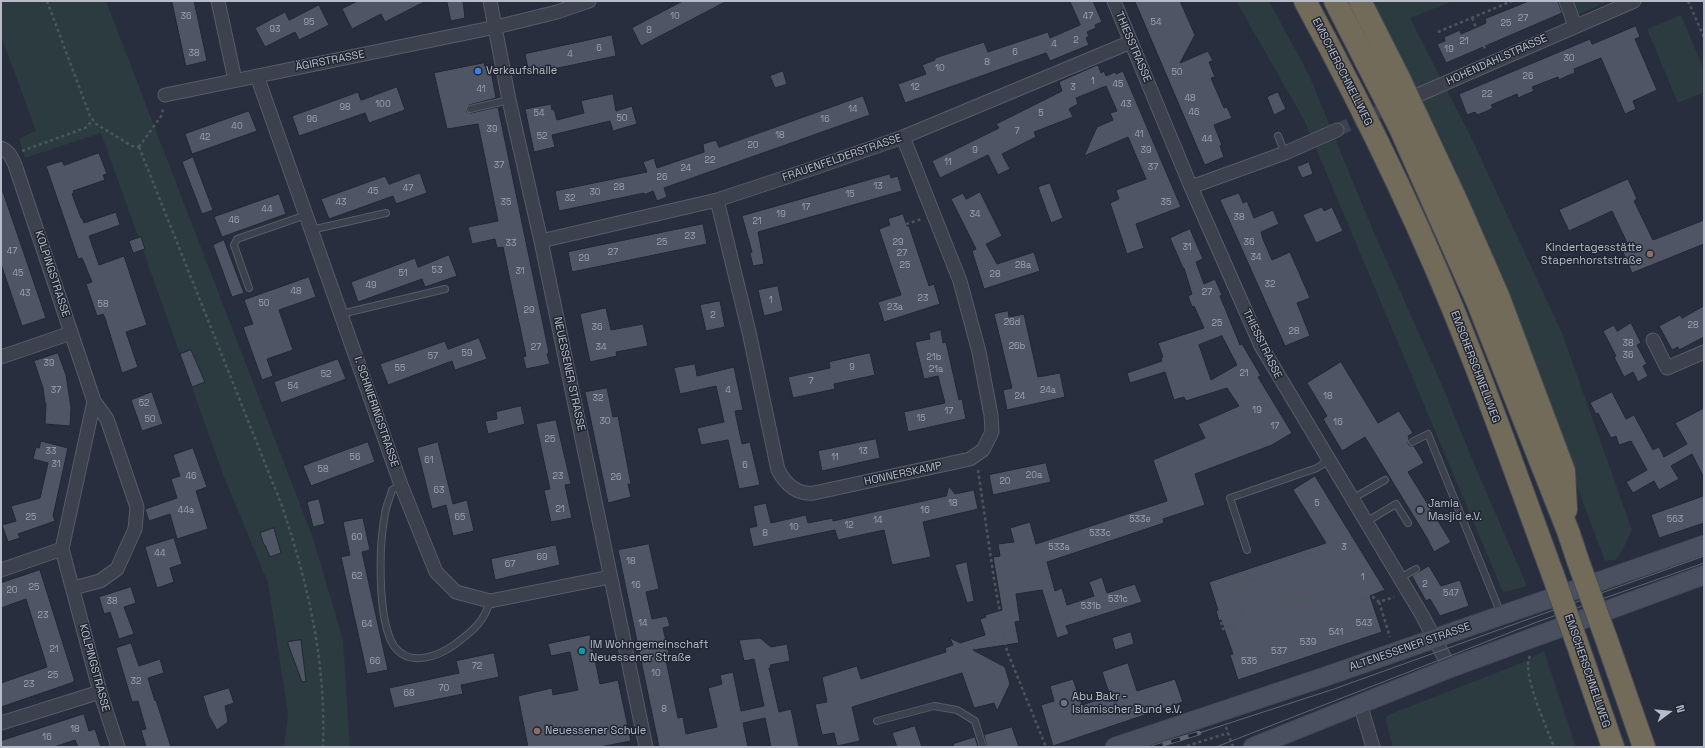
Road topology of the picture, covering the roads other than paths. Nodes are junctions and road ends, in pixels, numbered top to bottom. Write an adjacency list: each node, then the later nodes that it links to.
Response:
1 (218, 1): 15 (street)
2 (490, 1): 12 (street, NEUESSENER STRASSE)
3 (590, 1): 12 (street, ÄGIRSTRASSE)
4 (1114, 1): 13 (street, THIESSTRASSE)
5 (1289, 1): 25 (highway)
6 (1305, 1): 25 (highway, EMSCHERSCHNELLWEG)
7 (1335, 1): 47 (highway)
8 (1360, 1): 47 (highway)
9 (1566, 1): 11 (street)
10 (1634, 1): 11 (street, HOHENDAHLSTRASSE)
11 (1575, 26): 17 (street, HOHENDAHLSTRASSE)
12 (496, 27): 14 (street, ÄGIRSTRASSE); 18 (street, NEUESSENER STRASSE)
13 (1131, 42): 22 (street, FRAUENFELDERSTRASSE); 26 (street, THIESSTRASSE)
14 (257, 76): 15 (street, ÄGIRSTRASSE); 29 (street, I. SCHNIERINGSTRASSE)
15 (235, 80): 16 (street, ÄGIRSTRASSE)
16 (165, 95)
17 (1418, 95)
18 (509, 100): 19 (lane); 31 (street, NEUESSENER STRASSE)
19 (470, 109)
20 (1337, 130): 24 (street)
21 (1278, 136): 24 (lane)
22 (903, 137): 27 (street, FRAUENFELDERSTRASSE); 27 (street, HONNERSKAMP)
23 (6, 151): 35 (street, KOLPINGSTRASSE)
24 (1285, 153): 26 (street)
25 (1385, 160): 71 (highway, EMSCHERSCHNELLWEG, bridge)
26 (1191, 187): 41 (street, THIESSTRASSE)
27 (717, 200): 31 (street, FRAUENFELDERSTRASSE)
28 (386, 213): 30 (lane)
29 (306, 214): 30 (street, I. SCHNIERINGSTRASSE); 32 (lane)
30 (311, 230): 34 (street, I. SCHNIERINGSTRASSE)
31 (541, 241): 54 (street, NEUESSENER STRASSE)
32 (249, 288)
33 (445, 289): 34 (lane)
34 (341, 314): 43 (street, I. SCHNIERINGSTRASSE)
35 (71, 333): 38 (street); 39 (street, KOLPINGSTRASSE)
36 (1653, 340): 37 (street)
37 (1704, 352)
38 (1, 357)
39 (94, 400): 49 (street, KOLPINGSTRASSE); 56 (street, KOLPINGSTRASSE)
40 (1412, 442): 58 (lane)
41 (1329, 460): 44 (street, THIESSTRASSE); 50 (lane)
42 (1385, 480): 44 (lane)
43 (401, 485): 57 (street, I. SCHNIERINGSTRASSE); 57 (lane)
44 (1352, 499): 45 (street, THIESSTRASSE)
45 (1366, 522): 46 (lane); 55 (street, THIESSTRASSE)
46 (1408, 523)
47 (1568, 531): 72 (highway, bridge)
48 (1704, 545): 58 (main road, ALTENESSENER STRASSE)
49 (62, 549): 52 (street); 56 (street, KOLPINGSTRASSE)
50 (1247, 550)
51 (1416, 569): 55 (lane)
52 (1, 570)
53 (1704, 575): 60 (main road)
54 (610, 577): 57 (street, I. SCHNIERINGSTRASSE); 66 (street, NEUESSENER STRASSE)
55 (1400, 578): 59 (street, THIESSTRASSE)
56 (73, 588): 61 (street, KOLPINGSTRASSE)
57 (490, 602)
58 (1502, 615): 59 (main road, ALTENESSENER STRASSE)
59 (1436, 639): 60 (street, THIESSTRASSE); 68 (main road, ALTENESSENER STRASSE)
60 (1450, 668): 62 (main road)
61 (100, 692): 64 (street); 65 (street, KOLPINGSTRASSE)
62 (1360, 704): 69 (main road); 70 (street)
63 (877, 721): 67 (lane)
64 (1, 723)
65 (118, 747)
66 (646, 747)
67 (983, 747)
68 (1115, 747)
69 (1253, 747)
70 (1373, 747)
71 (1614, 747)
72 (1644, 747)

